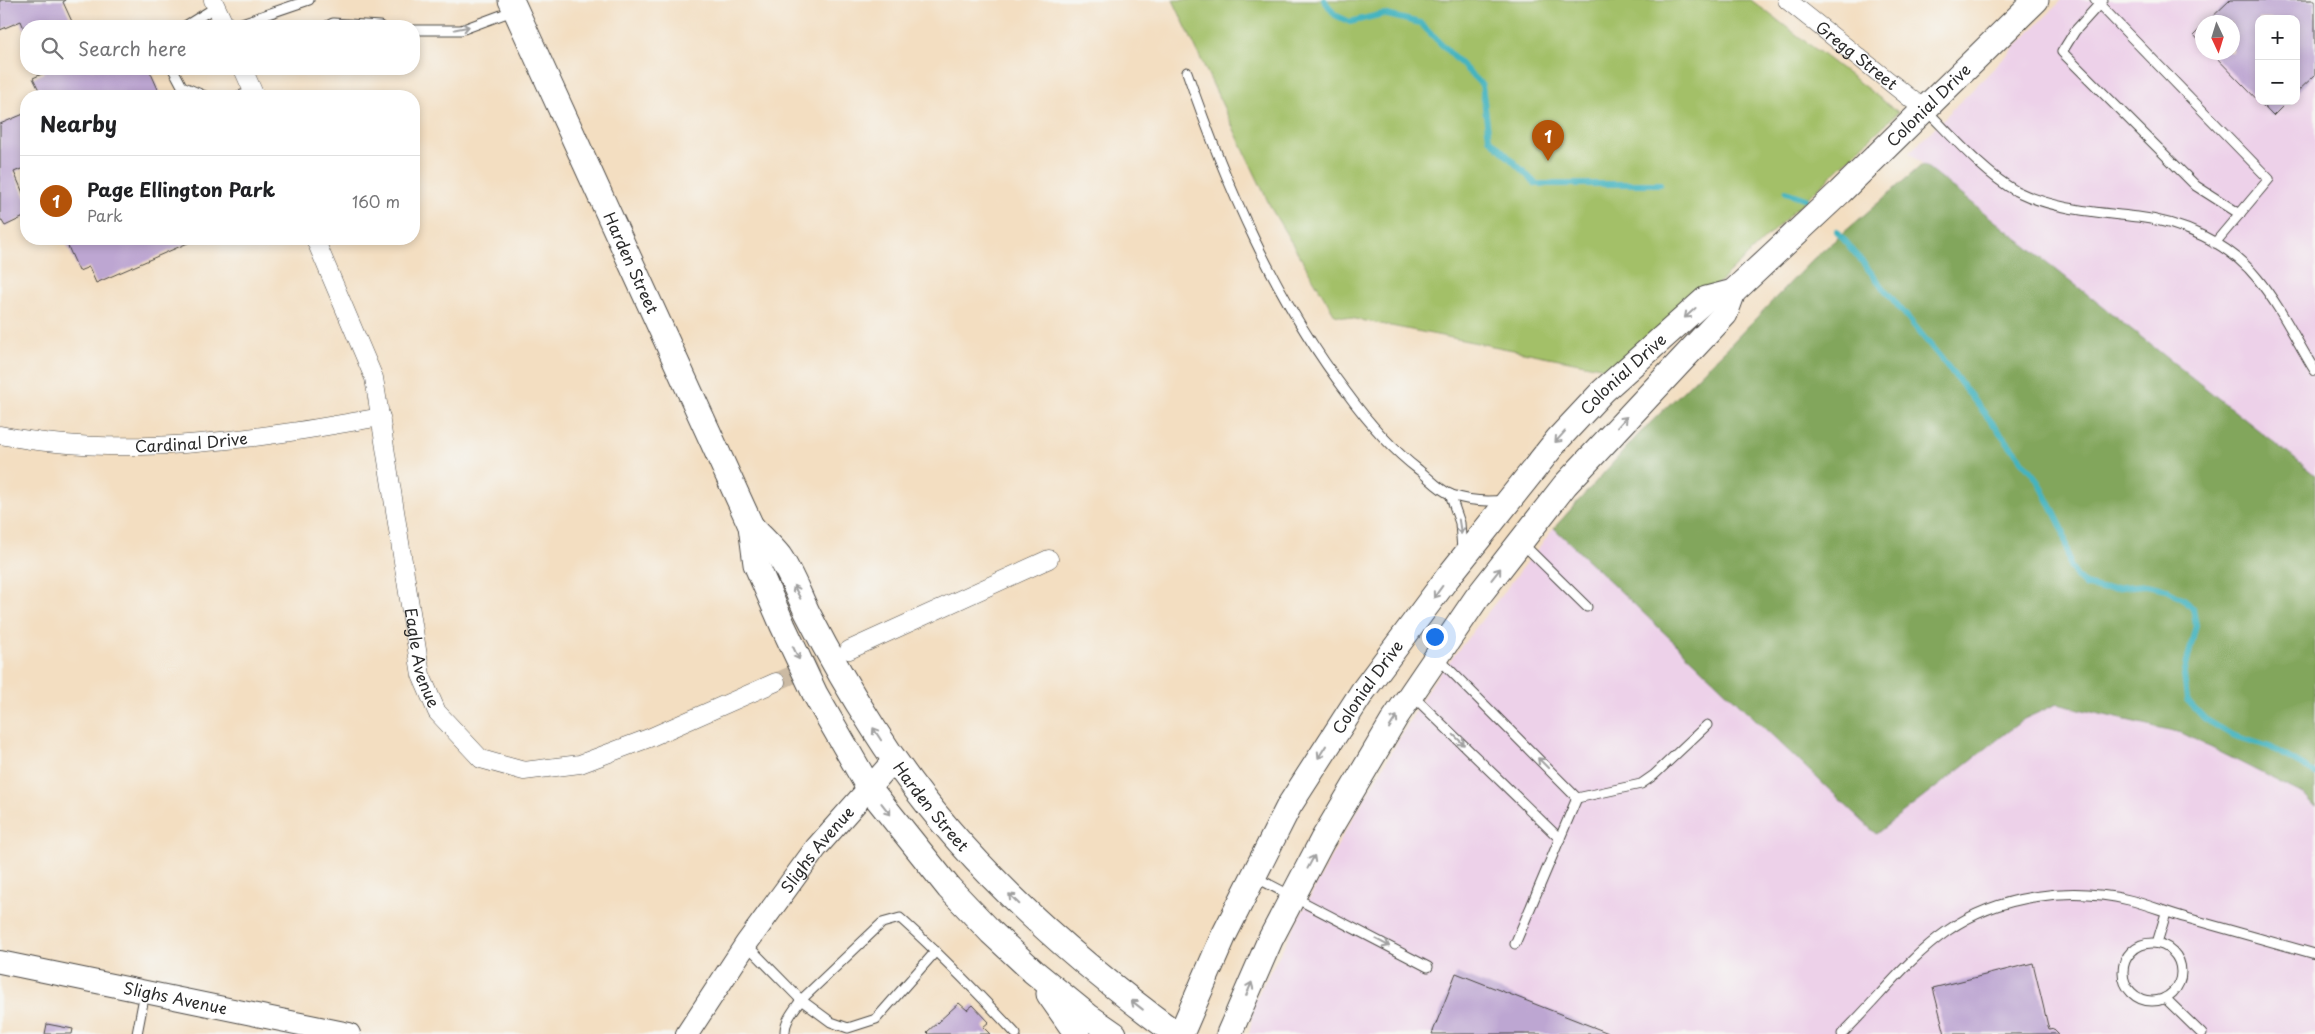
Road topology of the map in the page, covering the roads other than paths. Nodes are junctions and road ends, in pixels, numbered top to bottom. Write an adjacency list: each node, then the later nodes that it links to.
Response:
1 (309, 0): 9 (lane)
2 (1787, 0): 16 (street, Gregg Street)
3 (2036, 0): 16 (main road, Colonial Drive)
4 (2099, 1): 17 (lane); 17 (lane)
5 (214, 4): 7 (lane); 8 (street)
6 (513, 5): 10 (lane, one-way to 6); 26 (main road, Harden Street)
7 (193, 20)
8 (223, 20)
9 (251, 20)
10 (420, 30)
11 (1187, 72): 24 (lane)
12 (176, 75): 14 (lane)
13 (244, 75): 15 (street)
14 (191, 90)
15 (248, 90)
16 (1926, 110): 18 (lane); 20 (main road, Colonial Drive)
17 (2240, 214): 18 (lane)
18 (2215, 243): 21 (lane)
19 (318, 245): 22 (street, Eagle Avenue)
20 (1733, 292): 25 (main road, Colonial Drive, one-way to 25); 27 (main road, Colonial Drive, one-way to 20)
21 (2315, 371)
22 (382, 417): 23 (street, Cardinal Drive); 33 (street, Eagle Avenue)
23 (0, 435)
24 (1450, 494): 25 (lane); 29 (lane, one-way to 29)
25 (1510, 499): 29 (main road, Colonial Drive)
26 (751, 526): 36 (main road, Harden Street, one-way to 26); 37 (main road, Harden Street, one-way to 37)
27 (1521, 542): 30 (lane); 32 (main road, Colonial Drive, one-way to 27)
28 (1049, 559): 31 (street)
29 (1461, 561): 40 (main road, Colonial Drive, one-way to 40)
30 (1587, 607)
31 (853, 648)
32 (1437, 657): 34 (main road, Colonial Drive); 38 (lane, one-way to 32)
33 (776, 682)
34 (1412, 694): 39 (lane, one-way to 39); 41 (main road, Colonial Drive, one-way to 34)
35 (1707, 725): 38 (lane)
36 (894, 760): 37 (street, Slighs Avenue); 62 (main road, Harden Street, one-way to 36)
37 (869, 788): 43 (street, Slighs Avenue); 50 (main road, Harden Street, one-way to 50)
38 (1577, 798): 39 (lane)
39 (1560, 839): 44 (lane)
40 (1254, 876): 41 (lane); 63 (main road, Colonial Drive)
41 (1294, 895): 49 (lane, one-way to 49); 64 (main road, Colonial Drive, one-way to 41)
42 (2166, 913): 45 (lane); 47 (lane); 65 (lane)
43 (746, 944): 53 (lane); 57 (street, Slighs Avenue)
44 (1516, 944)
45 (2157, 944): 52 (lane); 52 (lane)
46 (936, 951): 53 (lane); 53 (lane); 59 (lane)
47 (2315, 954)
48 (0, 962): 51 (street, Slighs Avenue)
49 (1428, 967)
50 (1034, 972): 60 (main road); 61 (main road, Harden Street)
51 (145, 992): 54 (street, Slighs Avenue); 55 (lane)
52 (2165, 998): 66 (lane)
53 (801, 1000): 58 (lane)
54 (286, 1027): 56 (street, Slighs Avenue)
55 (137, 1034)
56 (349, 1034)
57 (687, 1034)
58 (785, 1034)
59 (1016, 1034)
60 (1077, 1034)
61 (1114, 1034)
62 (1176, 1034)
63 (1181, 1034)
64 (1229, 1034)
65 (1842, 1034)
66 (2202, 1034)

